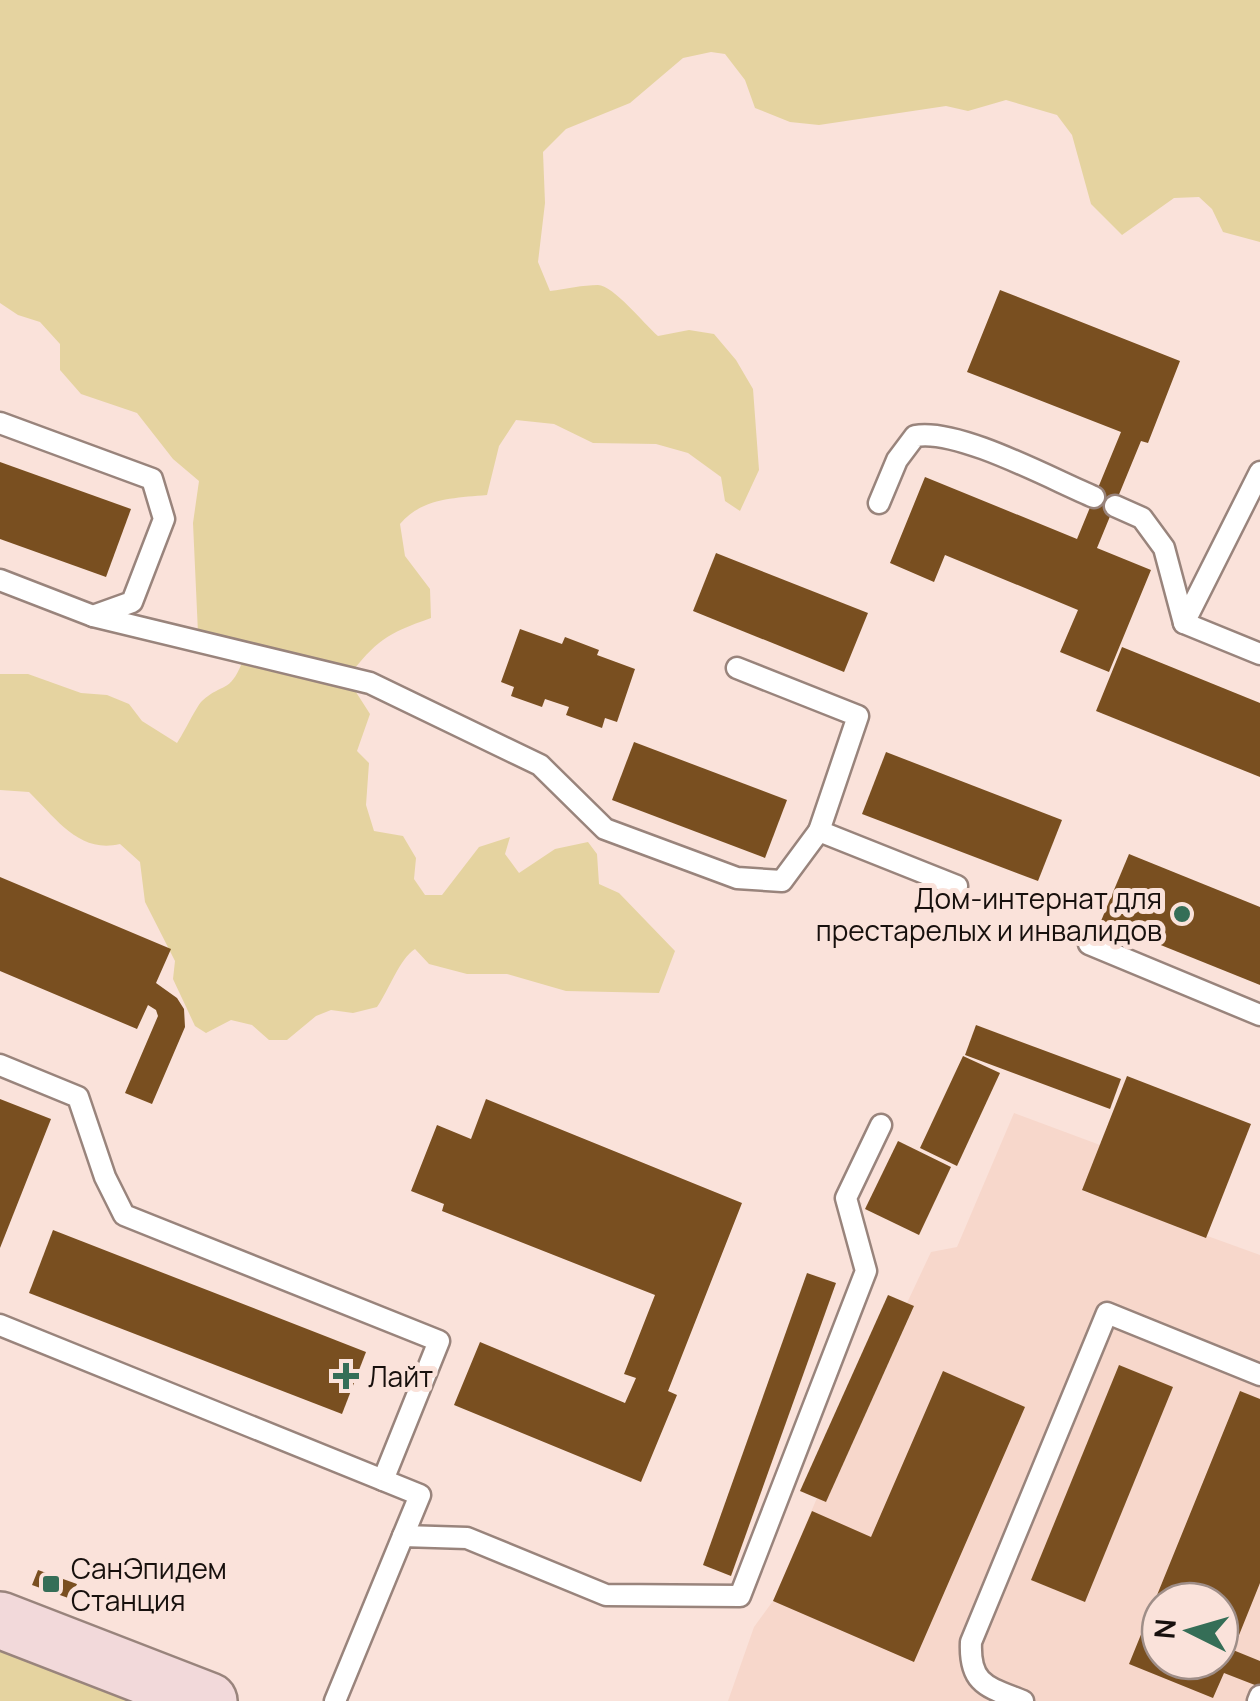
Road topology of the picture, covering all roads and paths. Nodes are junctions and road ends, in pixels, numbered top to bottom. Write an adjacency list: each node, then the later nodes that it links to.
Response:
1 (0, 422): 7 (lane)
2 (1260, 472): 8 (lane)
3 (1094, 497): 4 (lane)
4 (879, 503)
5 (1115, 506): 8 (lane)
6 (0, 580): 7 (lane)
7 (94, 616): 11 (lane)
8 (1184, 623): 9 (lane)
9 (1260, 654)
10 (737, 668): 11 (lane)
11 (819, 830): 12 (lane)
12 (957, 886)
13 (1090, 944): 14 (lane)
14 (1260, 1015)
15 (0, 1065): 19 (lane)
16 (881, 1125): 20 (lane)
17 (0, 1325): 19 (lane)
18 (1260, 1375): 24 (lane)
19 (383, 1480): 20 (lane)
20 (403, 1536): 23 (lane)
21 (0, 1620): 22 (main road)
22 (208, 1701)
23 (336, 1701)
24 (1023, 1701)

